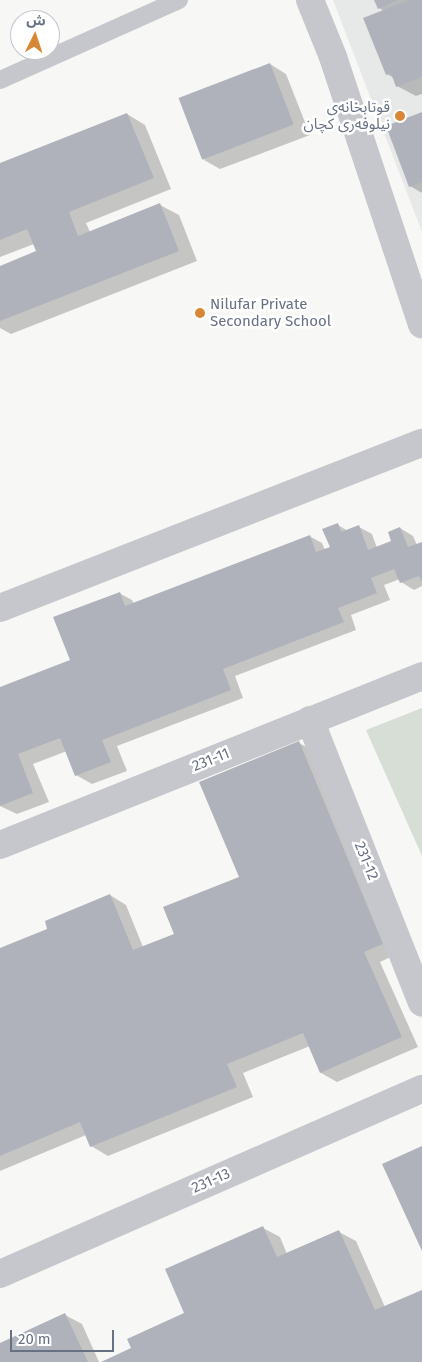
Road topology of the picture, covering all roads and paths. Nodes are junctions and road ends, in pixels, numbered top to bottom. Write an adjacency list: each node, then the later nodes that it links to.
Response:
1 (179, 0): 3 (lane)
2 (310, 0): 4 (street)
3 (0, 80)
4 (422, 325)
5 (422, 443): 6 (street)
6 (0, 608)
7 (422, 676): 8 (street, 231-11)
8 (310, 720): 9 (street, 231-11); 10 (street, 231-12)
9 (0, 845)
10 (422, 1003)
11 (422, 1088): 12 (street, 231-13)
12 (0, 1274)

